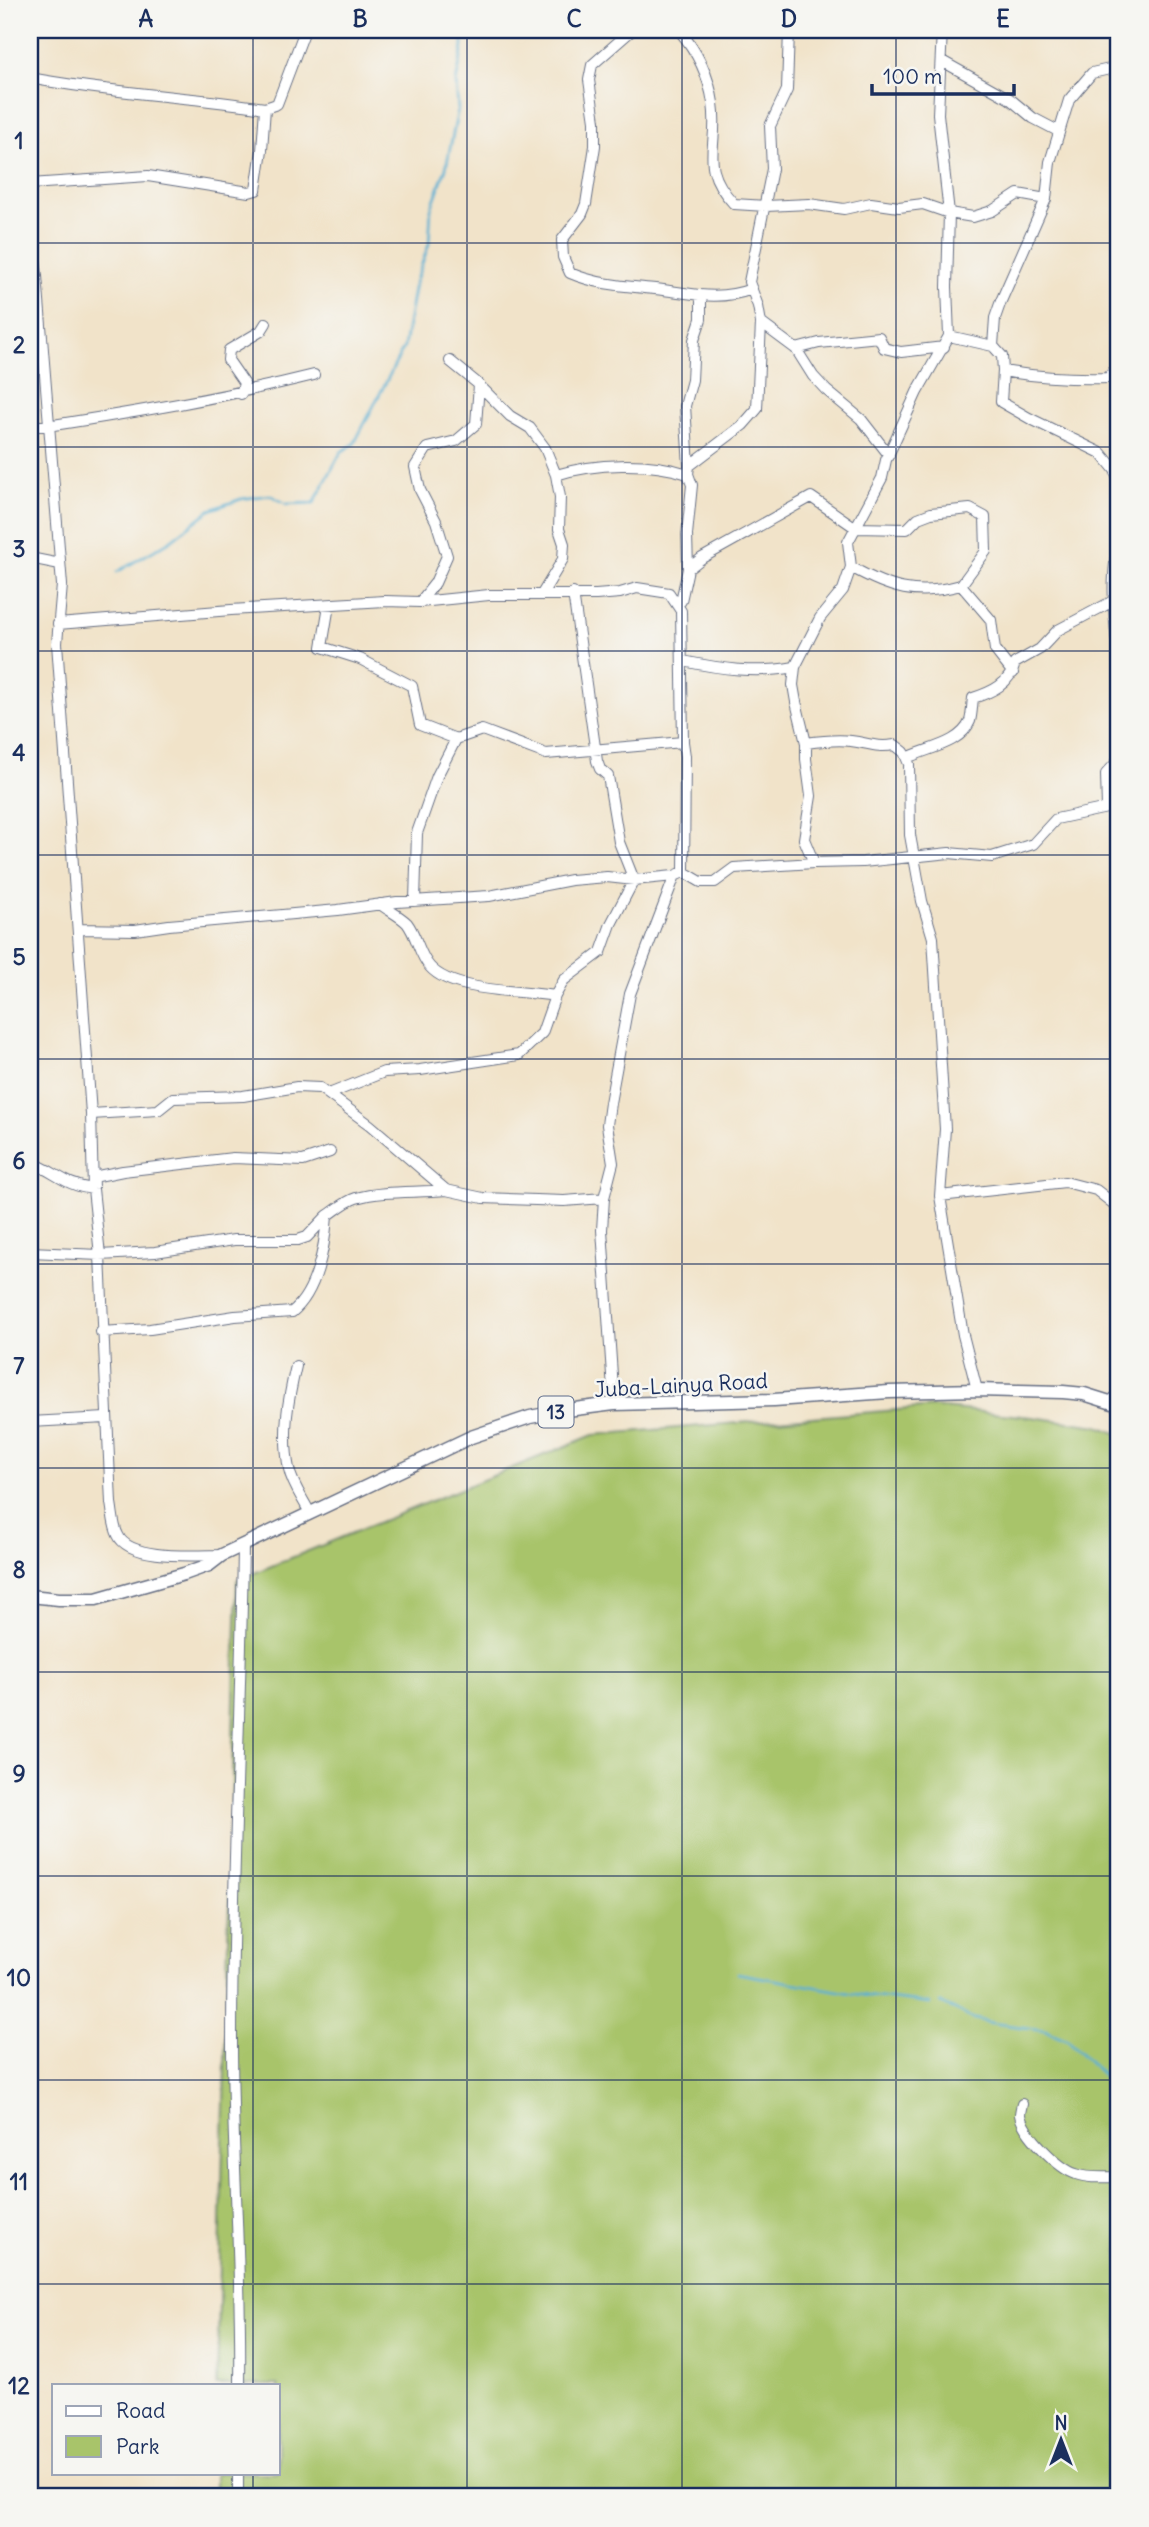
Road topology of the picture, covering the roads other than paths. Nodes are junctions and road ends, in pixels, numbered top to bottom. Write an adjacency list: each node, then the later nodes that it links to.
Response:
1 (305, 30): 9 (street)
2 (632, 30): 17 (street)
3 (679, 30): 13 (street)
4 (789, 30): 13 (street)
5 (942, 30): 6 (street)
6 (942, 61): 10 (street); 14 (street)
7 (1119, 65): 10 (street)
8 (30, 78): 9 (street)
9 (265, 108): 11 (street)
10 (1058, 131): 12 (street)
11 (30, 184)
12 (1046, 199): 14 (street); 21 (street)
13 (766, 206): 14 (street); 16 (street)
14 (949, 213): 20 (street)
15 (30, 220): 31 (street)
16 (752, 289): 17 (street); 19 (street)
17 (701, 297): 33 (street)
18 (266, 323): 29 (street)
19 (761, 323): 23 (street); 33 (street)
20 (949, 336): 21 (street); 22 (street)
21 (993, 346): 26 (street)
22 (944, 347): 23 (street); 32 (street)
23 (796, 349): 32 (street)
24 (450, 361): 28 (street)
25 (1119, 364): 26 (street)
26 (1003, 371): 35 (street)
27 (314, 375): 29 (street)
28 (479, 385): 34 (street); 46 (street)
29 (241, 394): 31 (street)
30 (30, 426): 31 (street)
31 (47, 426): 39 (street)
32 (889, 455): 36 (street)
33 (688, 470): 34 (street); 41 (street)
34 (556, 475): 44 (street)
35 (1119, 480)
36 (856, 528): 40 (street); 41 (street); 42 (street)
37 (1119, 546): 45 (street)
38 (30, 558): 39 (street)
39 (60, 564): 49 (street)
40 (851, 567): 42 (street); 52 (street)
41 (688, 569): 47 (street)
42 (961, 584): 53 (street)
43 (573, 593): 44 (street); 47 (street); 57 (street)
44 (542, 594): 46 (street)
45 (1115, 600): 50 (street); 53 (street)
46 (420, 602): 48 (street)
47 (678, 604): 51 (street)
48 (328, 605): 49 (street); 54 (street)
49 (58, 624): 66 (street)
50 (1119, 659)
51 (683, 661): 52 (street); 55 (street)
52 (795, 667): 56 (street)
53 (1013, 673): 58 (street)
54 (456, 739): 57 (street); 64 (street)
55 (683, 742): 57 (street); 62 (street)
56 (806, 743): 58 (street); 61 (street)
57 (595, 750): 63 (street)
58 (907, 758): 60 (street)
59 (1119, 760): 60 (street)
60 (915, 858): 61 (street); 75 (street)
61 (814, 863): 62 (street)
62 (679, 875): 63 (street); 76 (street)
63 (634, 880): 64 (street); 67 (street)
64 (415, 901): 65 (street)
65 (380, 904): 66 (street); 67 (street)
66 (78, 929): 69 (street)
67 (555, 996): 68 (street)
68 (328, 1094): 69 (street); 74 (street)
69 (91, 1114): 72 (street)
70 (330, 1152): 72 (street)
71 (30, 1162): 73 (street)
72 (93, 1177): 73 (street)
73 (93, 1189): 80 (street)
74 (446, 1190): 76 (street); 78 (street)
75 (940, 1196): 77 (street); 83 (street)
76 (604, 1198): 85 (street)
77 (1119, 1208)
78 (327, 1216): 80 (street); 81 (street)
79 (30, 1252): 80 (street)
80 (100, 1255): 81 (street)
81 (102, 1332): 86 (street)
82 (296, 1366): 88 (street)
83 (977, 1390): 84 (main road, Juba-Lainya Road / 13); 85 (main road, Juba-Lainya Road / 13)
84 (1116, 1400)
85 (614, 1405): 88 (main road, Juba-Lainya Road / 13)
86 (106, 1418): 87 (street); 90 (street)
87 (30, 1422)
88 (310, 1513): 89 (main road, Juba-Lainya Road / 13)
89 (243, 1545): 90 (main road, Juba-Lainya Road / 13); 94 (street)
90 (222, 1555): 91 (main road, Juba-Lainya Road / 13)
91 (30, 1596)
92 (1022, 2104): 93 (street)
93 (1119, 2177)
94 (240, 2384)
95 (238, 2474): 96 (street)
96 (237, 2497)

